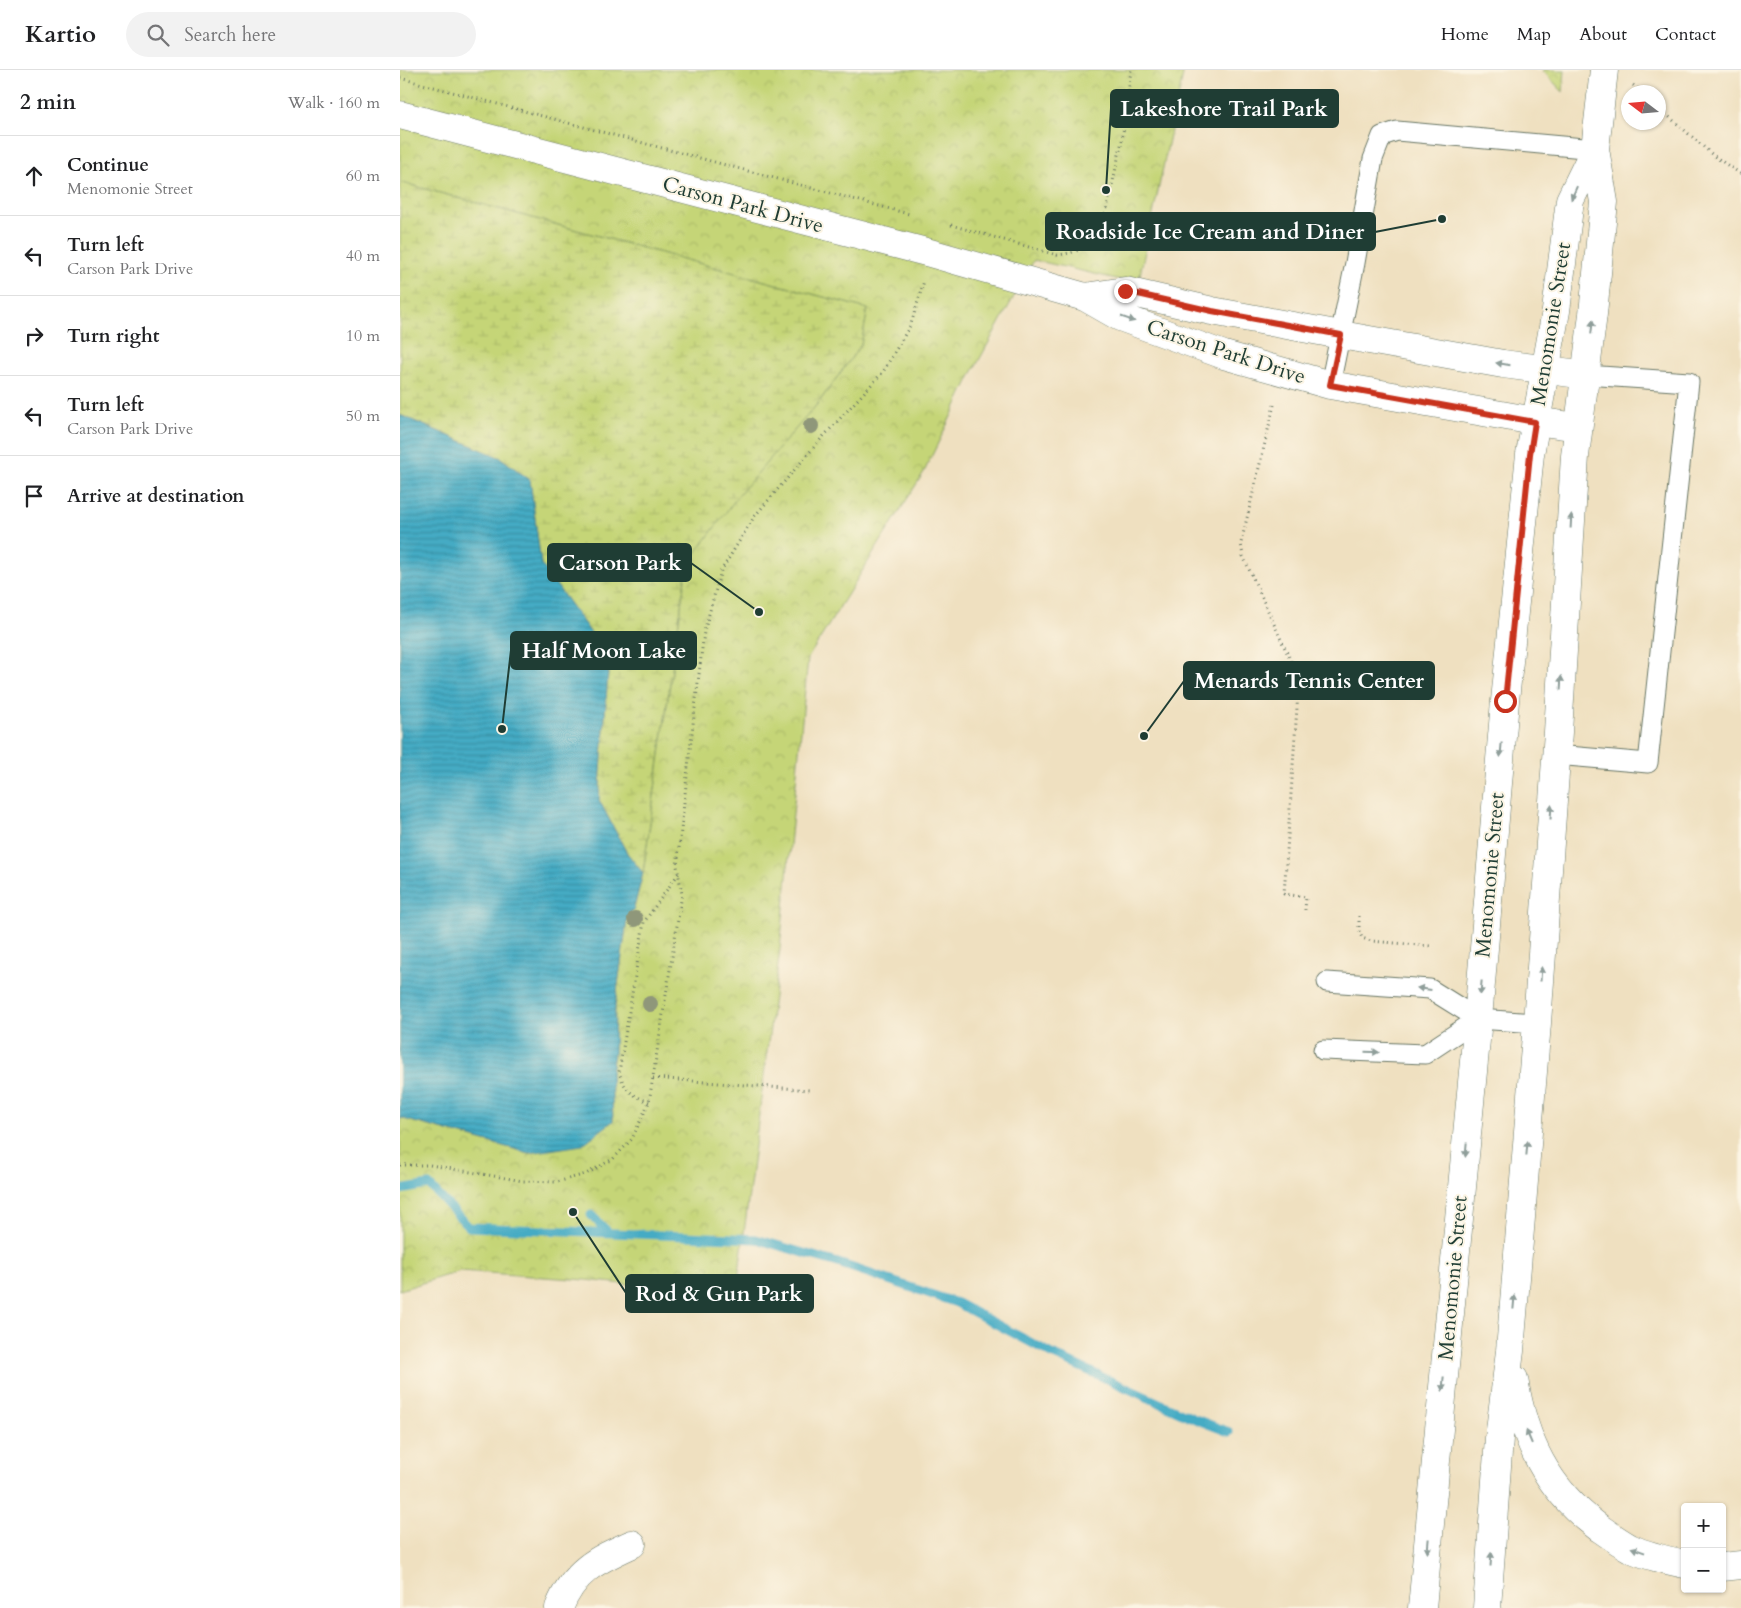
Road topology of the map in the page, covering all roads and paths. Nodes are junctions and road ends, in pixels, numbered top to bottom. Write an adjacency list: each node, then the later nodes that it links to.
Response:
1 (1131, 70): 9 (path)
2 (1604, 70): 6 (main road, Menomonie Street)
3 (400, 78): 8 (path)
4 (1666, 114): 7 (path)
5 (400, 115): 11 (main road, Carson Park Drive)
6 (1595, 149): 12 (lane); 13 (main road, Menomonie Street, one-way to 13); 14 (main road, Menomonie Street, one-way to 6)
7 (1741, 174)
8 (910, 214)
9 (948, 225)
10 (925, 276): 20 (path)
11 (1085, 297): 12 (main road, Carson Park Drive); 15 (main road, Carson Park Drive, one-way to 15)
12 (1341, 335): 13 (main road, Carson Park Drive, one-way to 12); 15 (lane)
13 (1545, 370): 14 (main road, Carson Park Drive); 17 (main road, Menomonie Street)
14 (1586, 375): 18 (main road, Menomonie Street); 19 (lane)
15 (1330, 385): 17 (main road, Carson Park Drive)
16 (1274, 405): 21 (path)
17 (1535, 422): 18 (main road, Carson Park Drive); 25 (main road, Menomonie Street, one-way to 25)
18 (1578, 427): 19 (main road, Menomonie Street, one-way to 18)
19 (1556, 755): 26 (main road, Menomonie Street, one-way to 19)
20 (679, 873): 28 (path); 30 (path)
21 (1305, 910)
22 (1359, 916): 23 (path)
23 (1431, 946)
24 (1327, 982): 25 (lane, one-way to 24)
25 (1478, 1019): 26 (lane); 27 (lane, one-way to 25); 38 (main road, Menomonie Street, one-way to 38)
26 (1537, 1023): 32 (main road, Menomonie Street, one-way to 26)
27 (1323, 1050)
28 (653, 1078): 29 (path); 30 (path)
29 (810, 1090)
30 (649, 1102): 31 (path)
31 (401, 1164)
32 (1510, 1351): 34 (main road, one-way to 32); 39 (main road, Menomonie Street, one-way to 32)
33 (632, 1544): 37 (main road)
34 (1681, 1563)
35 (1741, 1565): 36 (main road)
36 (1726, 1567)
37 (559, 1608)
38 (1422, 1608)
39 (1487, 1608)

